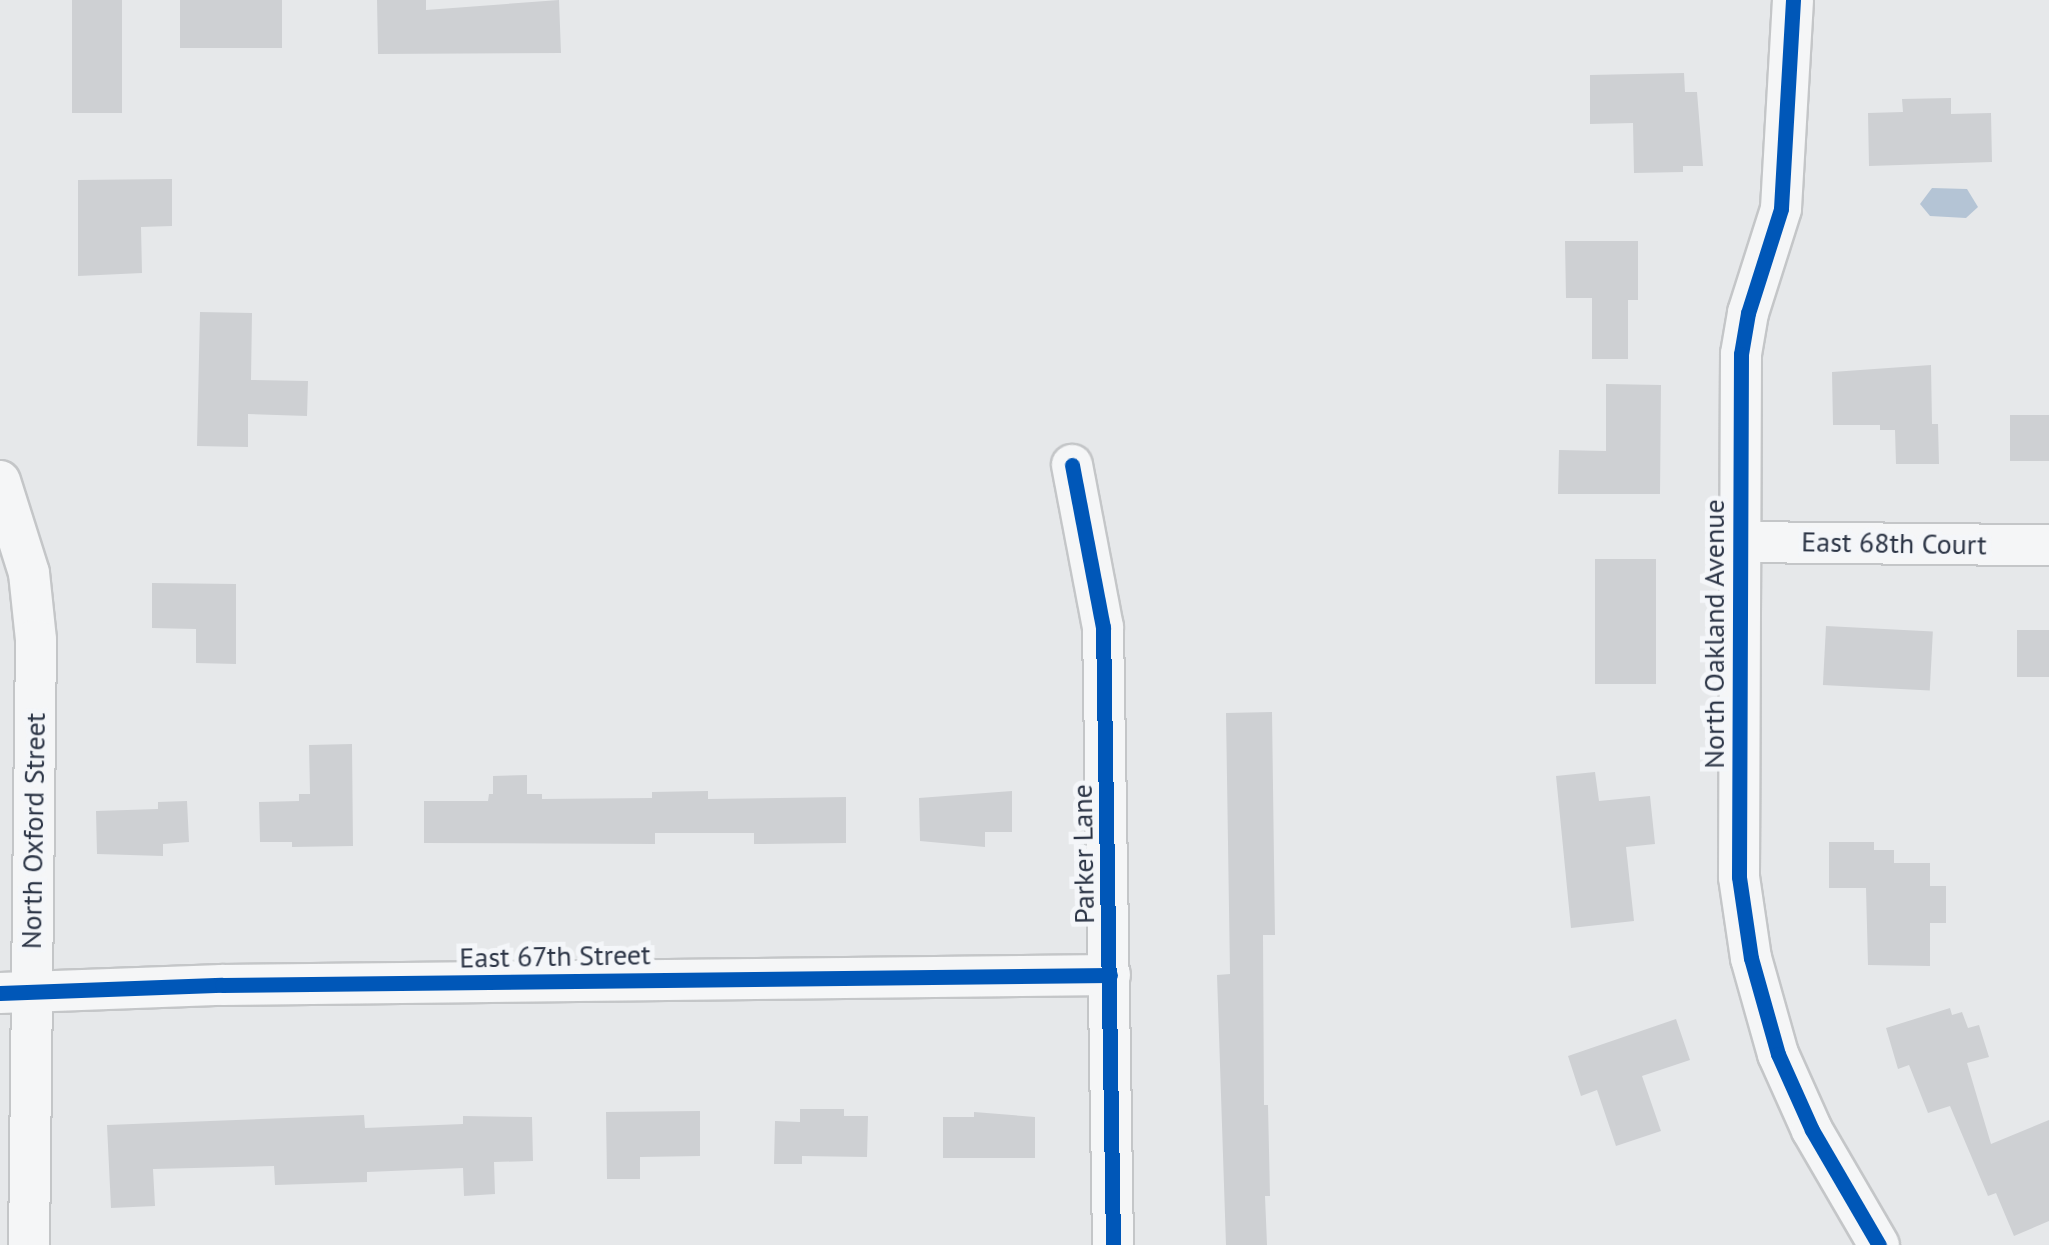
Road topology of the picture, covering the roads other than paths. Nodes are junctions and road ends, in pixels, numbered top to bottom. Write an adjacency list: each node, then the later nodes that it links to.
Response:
1 (1793, 0): 4 (street, North Oakland Avenue)
2 (1072, 465): 6 (street, Parker Lane)
3 (0, 481): 7 (street, North Oxford Street)
4 (1739, 542): 5 (street, East 68th Court); 10 (street, North Oakland Avenue)
5 (2049, 545)
6 (1110, 975): 7 (street, East 67th Street); 9 (street, Parker Lane)
7 (16, 992): 8 (street, North Oxford Street)
8 (28, 1245)
9 (1114, 1245)
10 (1879, 1245)

